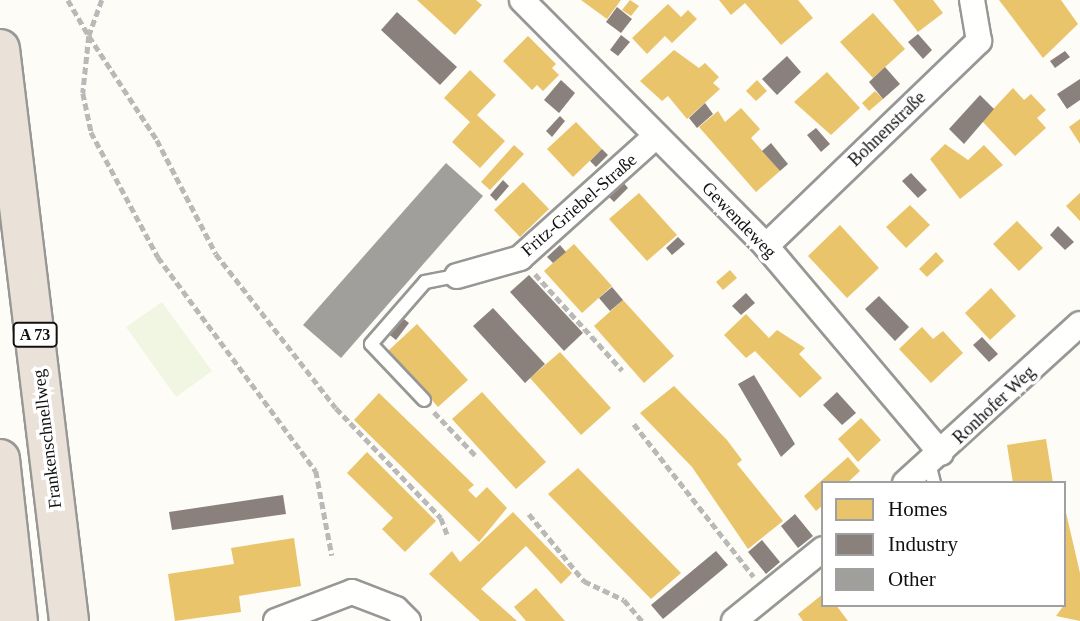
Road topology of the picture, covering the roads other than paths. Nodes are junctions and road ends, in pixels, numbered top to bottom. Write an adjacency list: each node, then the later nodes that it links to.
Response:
1 (522, 0): 4 (street, Gewendeweg)
2 (972, 0): 5 (street, Bohnenstraße)
3 (0, 49): 14 (highway, Frankenschnellweg / A 73)
4 (656, 136): 5 (street, Gewendeweg); 6 (street, Fritz-Griebel-Straße)
5 (765, 246): 10 (street, Gewendeweg)
6 (457, 276): 8 (lane)
7 (1080, 324): 10 (street, Ronhofer Weg)
8 (424, 401)
9 (0, 459): 13 (highway)
10 (935, 466): 11 (street, Ronhofer Weg)
11 (909, 481)
12 (821, 551): 17 (street)
13 (18, 621)
14 (69, 621)
15 (276, 621): 16 (street)
16 (408, 621)
17 (734, 621)

